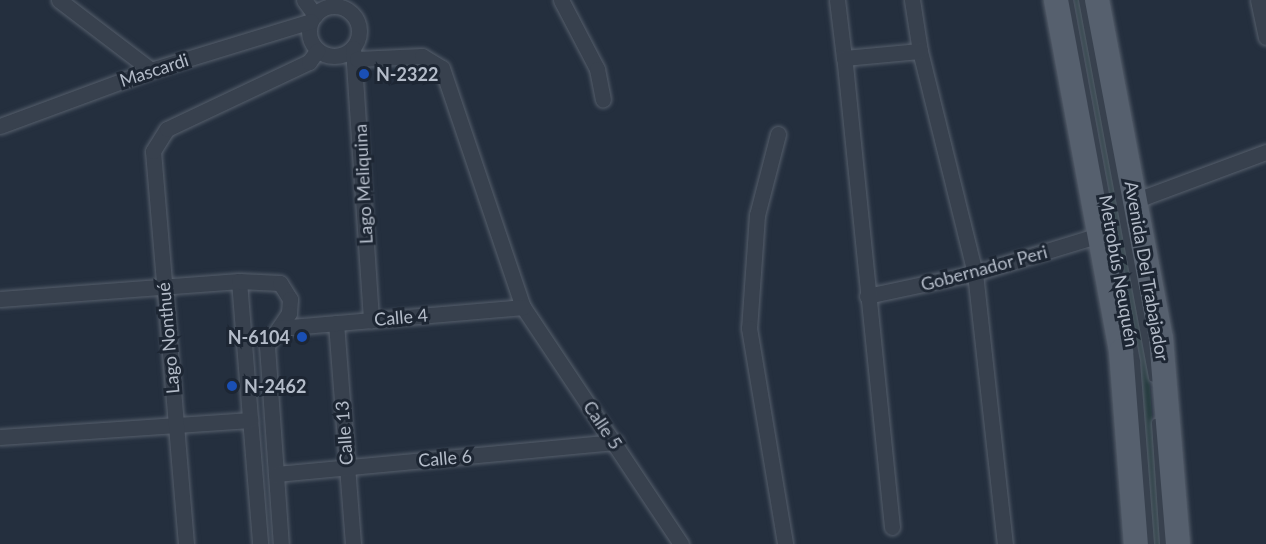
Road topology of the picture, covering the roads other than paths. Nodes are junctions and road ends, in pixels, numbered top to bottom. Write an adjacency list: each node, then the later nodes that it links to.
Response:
1 (59, 0): 18 (street)
2 (303, 0): 12 (street)
3 (561, 0): 19 (street)
4 (837, 0): 17 (street)
5 (912, 0): 15 (street)
6 (1056, 0): 24 (main road)
7 (1069, 0): 49 (lane, Metrobús Neuquén)
8 (1083, 0): 50 (lane, Metrobús Neuquén)
9 (1097, 0): 23 (main road, Avenida Del Trabajador)
10 (1258, 0): 13 (street)
11 (345, 4): 12 (street); 16 (street)
12 (313, 18): 14 (street); 18 (street, Mascardi)
13 (1266, 37)
14 (317, 51): 16 (street); 27 (street, Lago Nonthué)
15 (920, 51): 17 (street); 25 (street)
16 (355, 54): 30 (street, Calle 5); 31 (street, Lago Meliquina)
17 (844, 58): 28 (street)
18 (151, 70): 20 (street, Mascardi)
19 (603, 99)
20 (0, 126)
21 (778, 134): 46 (street)
22 (1266, 152): 23 (street)
23 (1134, 201): 51 (main road, Avenida Del Trabajador)
24 (1100, 236): 25 (street, Gobernador Peri); 48 (main road)
25 (975, 273): 28 (street, Gobernador Peri); 47 (street)
26 (239, 281): 27 (street); 33 (street); 34 (street)
27 (164, 287): 29 (street); 35 (street, Lago Nonthué)
28 (867, 296): 40 (street)
29 (0, 299)
30 (523, 307): 31 (street, Calle 4); 37 (street, Calle 5)
31 (371, 320): 32 (street, Calle 4)
32 (336, 323): 33 (street, Calle 4); 38 (street, Calle 13)
33 (279, 327): 39 (street)
34 (250, 420): 35 (street); 42 (street)
35 (176, 425): 36 (street); 41 (street, Lago Nonthué)
36 (0, 437)
37 (615, 442): 38 (street, Calle 6); 45 (street, Calle 5)
38 (347, 467): 39 (street, Calle 6); 44 (street, Calle 13)
39 (276, 474): 43 (street)
40 (892, 527)
41 (186, 544)
42 (260, 544)
43 (281, 544)
44 (353, 544)
45 (681, 544)
46 (785, 544)
47 (1005, 544)
48 (1136, 544)
49 (1150, 544)
50 (1164, 544)
51 (1178, 544)

